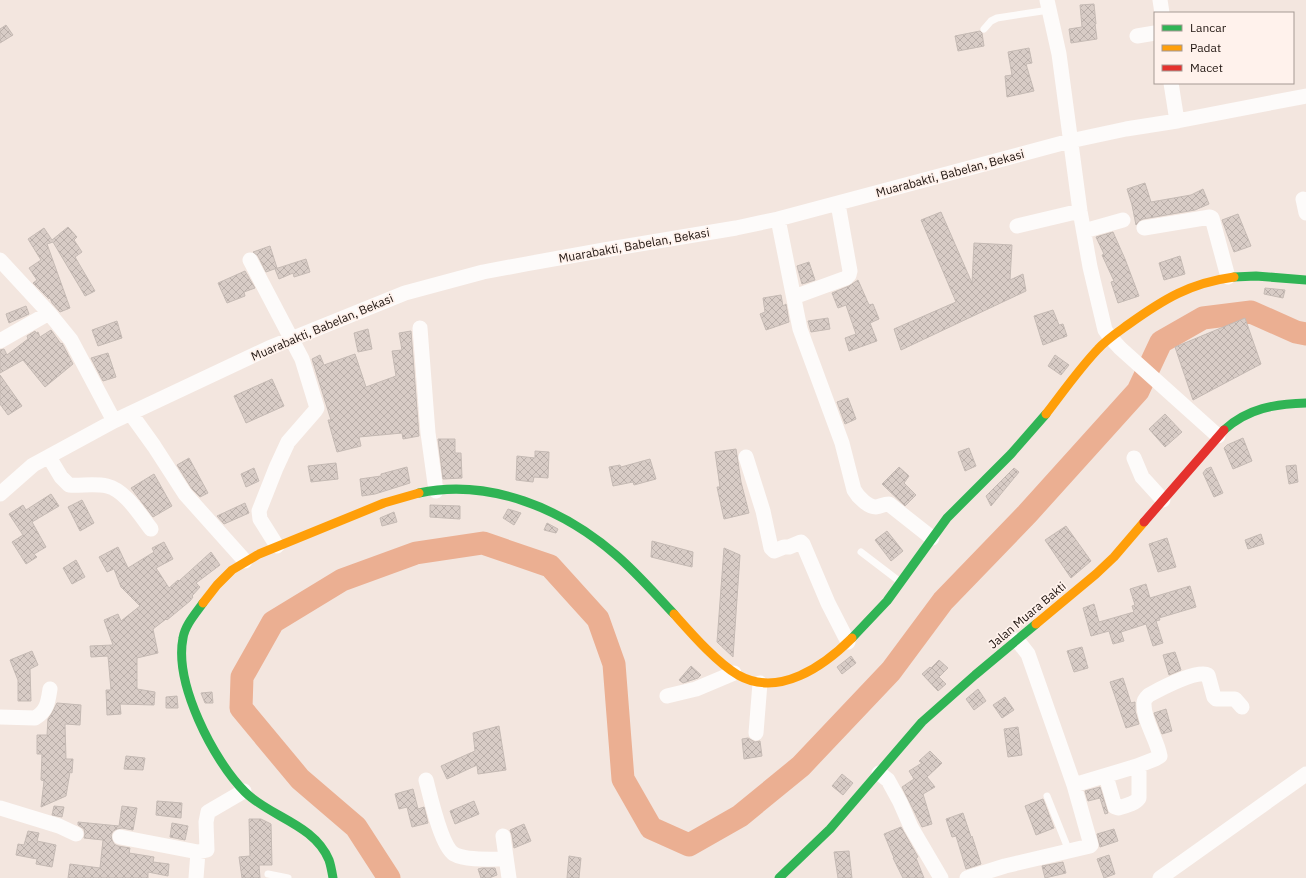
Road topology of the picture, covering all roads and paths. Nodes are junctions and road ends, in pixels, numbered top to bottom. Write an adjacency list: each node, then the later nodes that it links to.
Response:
1 (1160, 0): 3 (street)
2 (1048, 5): 4 (lane); 10 (street)
3 (1162, 12)
4 (984, 29)
5 (1154, 33): 6 (street)
6 (1137, 36)
7 (1171, 84): 9 (street)
8 (1306, 96): 9 (street, Muarabakti, Babelan, Bekasi)
9 (1177, 121): 10 (street, Muarabakti, Babelan, Bekasi)
10 (1070, 141): 11 (street, Muarabakti, Babelan, Bekasi); 12 (street)
11 (838, 204): 13 (street, Muarabakti, Babelan, Bekasi); 22 (street)
12 (1080, 211): 15 (street); 17 (street)
13 (778, 219): 22 (street); 25 (street, Muarabakti, Babelan, Bekasi)
14 (1123, 220): 17 (street)
15 (1017, 226)
16 (1144, 228): 20 (street)
17 (1084, 231): 27 (street)
18 (0, 260): 23 (street)
19 (250, 260): 25 (street)
20 (1228, 277): 21 (street); 27 (street)
21 (1306, 280)
22 (794, 297): 39 (street)
23 (49, 313): 26 (street); 30 (street)
24 (420, 328): 35 (street)
25 (291, 339): 29 (street, Muarabakti, Babelan, Bekasi); 40 (street)
26 (0, 341)
27 (1115, 342): 31 (street); 39 (street)
28 (1306, 403): 31 (street, Jalan Muara Bakti)
29 (131, 414): 30 (street, Muarabakti, Babelan, Bekasi); 42 (street)
30 (114, 421): 32 (street, Muarabakti, Babelan, Bekasi)
31 (1218, 436): 37 (street, Jalan Muara Bakti)
32 (49, 457): 36 (street, Muarabakti, Babelan, Bekasi); 38 (street)
33 (746, 457): 45 (street)
34 (1134, 458): 37 (street)
35 (436, 491): 40 (street); 46 (street)
36 (0, 494)
37 (1163, 500): 44 (street, Jalan Muara Bakti)
38 (151, 529)
39 (932, 538): 43 (street)
40 (277, 546): 42 (street)
41 (862, 552): 43 (lane)
42 (245, 561): 59 (street)
43 (901, 582): 45 (street)
44 (1017, 640): 54 (street, Jalan Muara Bakti); 58 (street)
45 (848, 642): 47 (street)
46 (734, 673): 47 (street); 49 (street)
47 (760, 683): 52 (street)
48 (50, 689): 51 (street)
49 (666, 696)
50 (1242, 707): 53 (street)
51 (0, 717)
52 (756, 733)
53 (1137, 766): 56 (street); 56 (street)
54 (879, 773): 73 (street, Jalan Muara Bakti); 74 (street)
55 (1306, 774): 76 (street)
56 (1106, 776): 58 (street)
57 (426, 780): 67 (street)
58 (1074, 785): 65 (street)
59 (244, 791): 66 (street); 71 (street)
60 (1048, 796): 65 (lane)
61 (0, 808): 62 (street)
62 (76, 834)
63 (503, 836): 67 (street)
64 (120, 837): 66 (street)
65 (1069, 851): 75 (street)
66 (198, 852): 69 (street)
67 (506, 859): 72 (street)
68 (268, 874): 70 (lane)
69 (196, 878)
70 (288, 878)
71 (333, 878)
72 (510, 878)
73 (779, 878)
74 (941, 878)
75 (967, 878)
76 (1160, 878)

